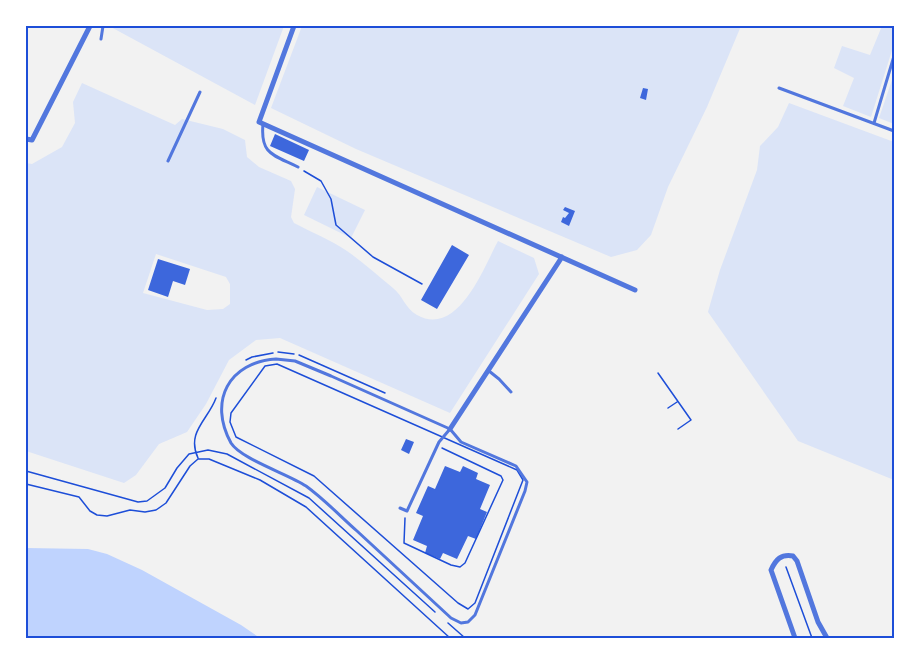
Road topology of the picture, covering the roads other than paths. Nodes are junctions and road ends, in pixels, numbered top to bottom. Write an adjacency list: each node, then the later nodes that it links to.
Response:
1 (90, 26): 11 (street)
2 (103, 26): 4 (lane)
3 (294, 26): 8 (street)
4 (101, 39)
5 (894, 56): 9 (lane)
6 (778, 88): 9 (lane)
7 (200, 92): 12 (lane)
8 (261, 123): 13 (lane); 14 (street)
9 (874, 123): 10 (lane)
10 (894, 131)
11 (26, 139)
12 (168, 161)
13 (298, 167)
14 (562, 257): 15 (street); 16 (street)
15 (635, 290)
16 (487, 370): 17 (lane); 18 (street)
17 (511, 392)
18 (450, 429): 18 (lane); 20 (lane)
19 (409, 488): 20 (lane)
20 (416, 491): 21 (lane)
21 (400, 507)
22 (795, 639): 23 (street)
23 (827, 639)

